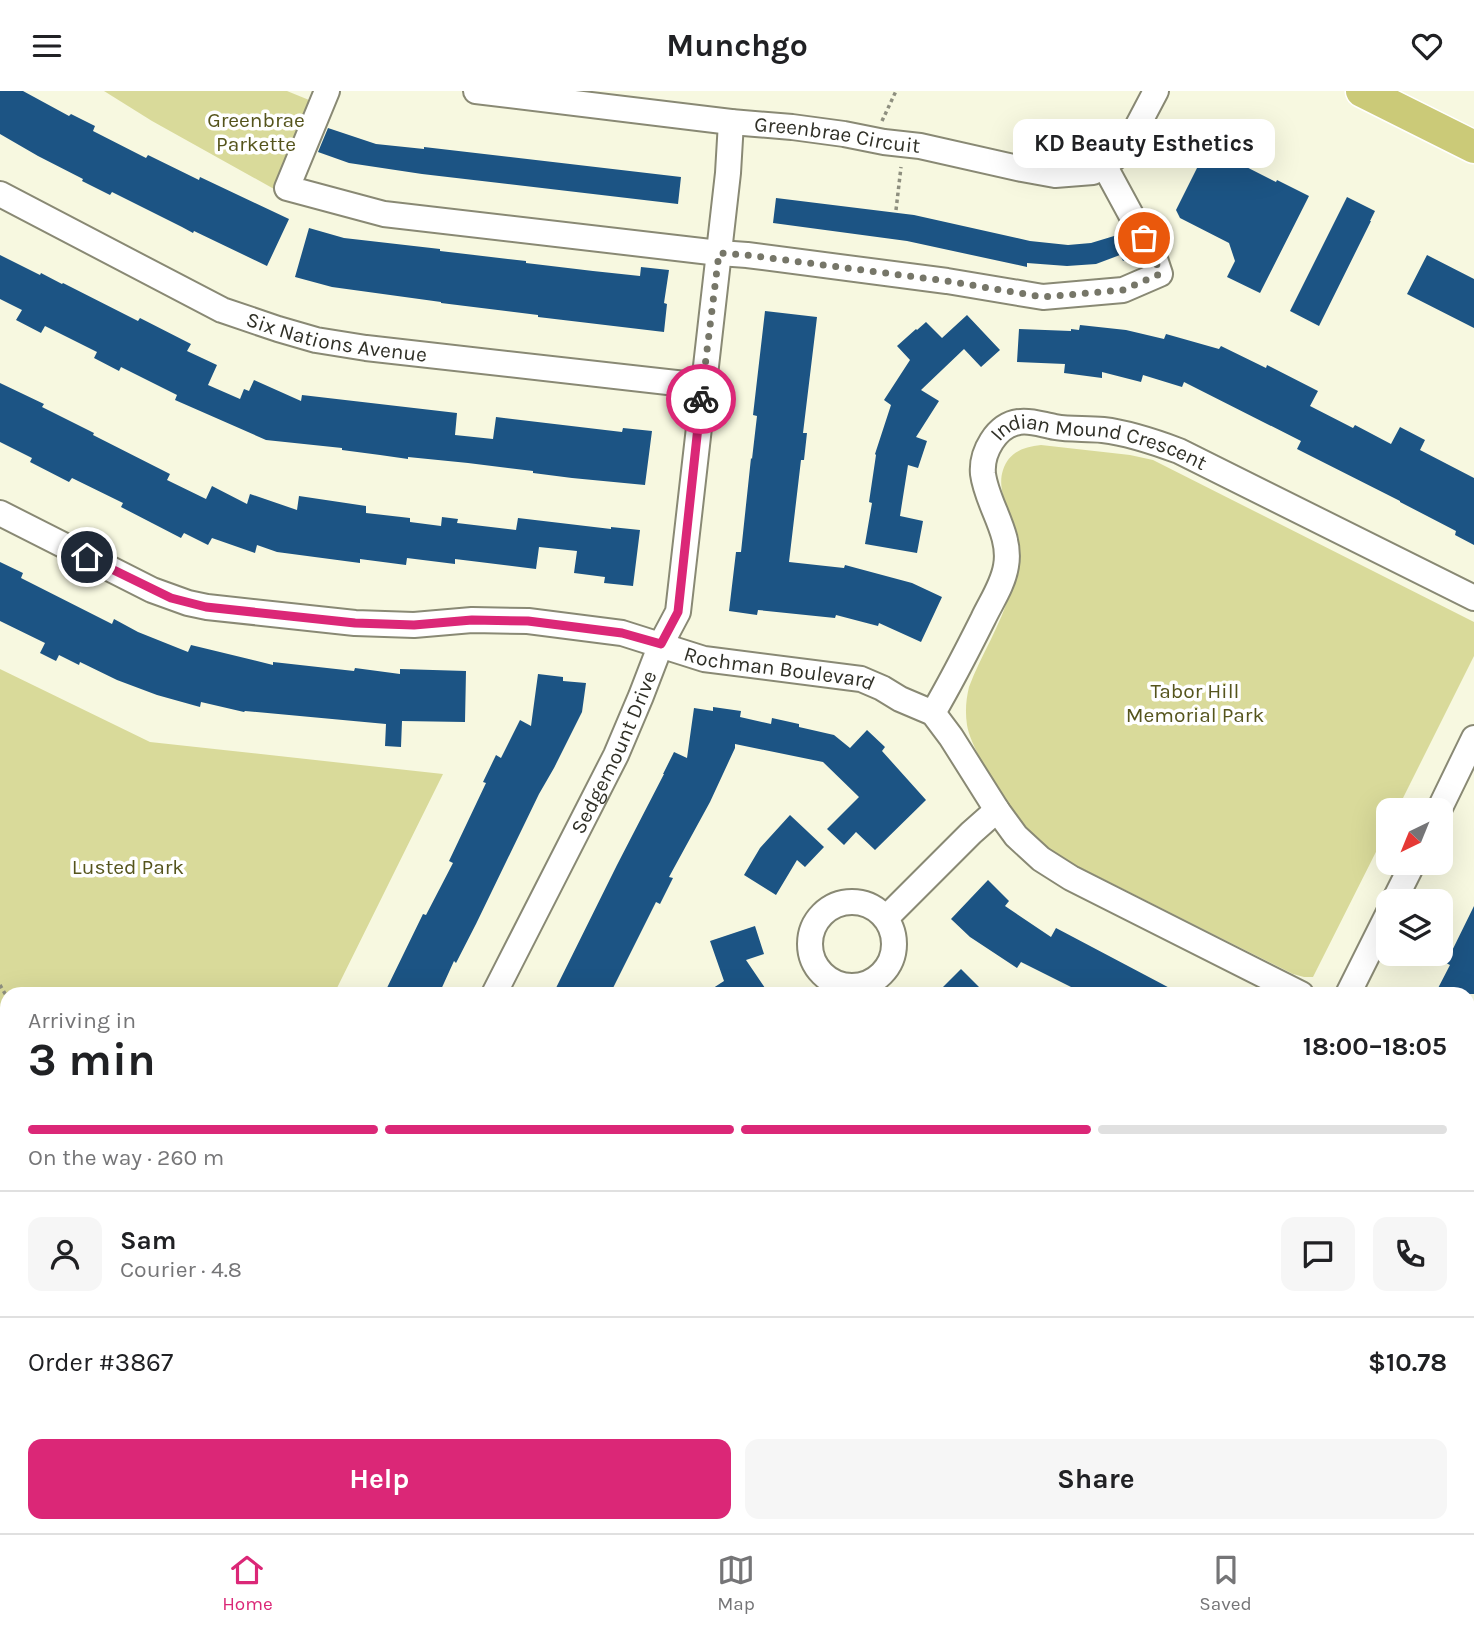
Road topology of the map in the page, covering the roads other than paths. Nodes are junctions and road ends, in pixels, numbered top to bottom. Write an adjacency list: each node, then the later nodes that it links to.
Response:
1 (327, 91): 9 (street)
2 (476, 91): 5 (street, Greenbrae Circuit)
3 (1156, 91): 7 (street)
4 (1363, 91): 6 (main road)
5 (730, 122): 7 (street, Greenbrae Circuit); 9 (street, Sedgemount Drive)
6 (1474, 147)
7 (1104, 166): 9 (street)
8 (0, 194): 10 (street, Six Nations Avenue)
9 (719, 253): 10 (street, Sedgemount Drive)
10 (703, 386): 13 (street, Sedgemount Drive)
11 (0, 513): 13 (street, Rochman Boulevard)
12 (1474, 598): 14 (street, Indian Mound Crescent)
13 (661, 644): 14 (street, Rochman Boulevard); 20 (street, Sedgemount Drive)
14 (933, 713): 17 (street)
15 (1474, 738): 16 (street)
16 (1445, 798)
17 (997, 810): 18 (street); 21 (street)
18 (886, 918)
19 (1376, 938): 22 (street)
20 (498, 987)
21 (1287, 987)
22 (1352, 987)

